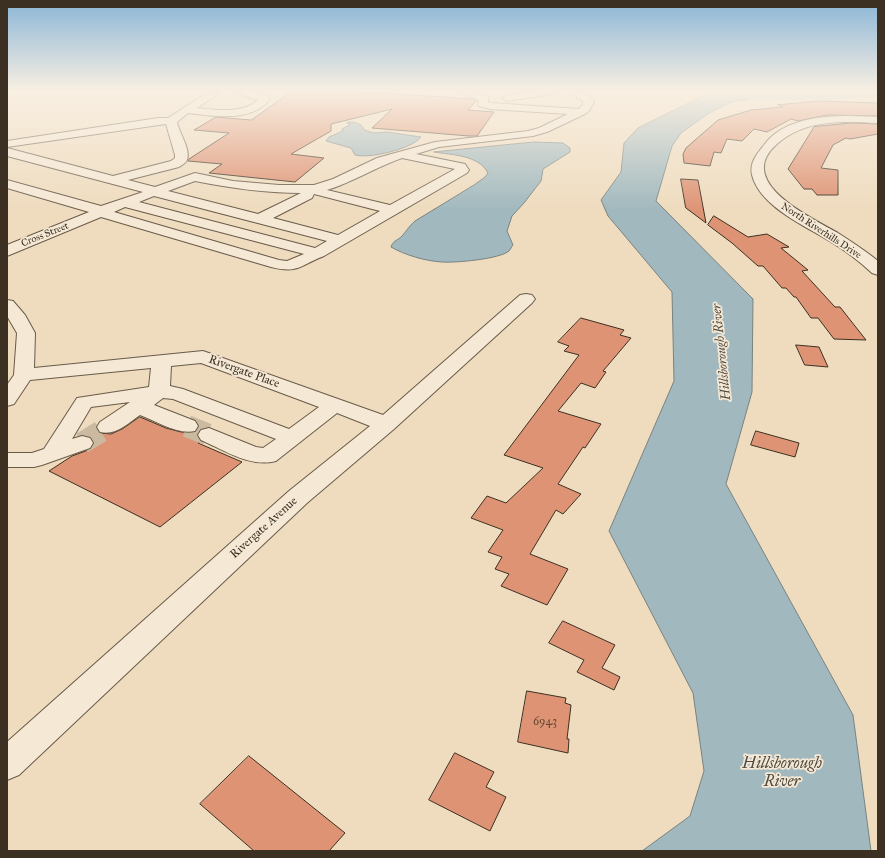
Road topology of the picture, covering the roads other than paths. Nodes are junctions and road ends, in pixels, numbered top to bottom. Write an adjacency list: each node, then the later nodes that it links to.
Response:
1 (92, 131): 5 (street)
2 (172, 131): 8 (street)
3 (539, 131): 7 (street)
4 (787, 131): 25 (street, North Riverhills Drive)
5 (7, 144)
6 (7, 152): 8 (street)
7 (401, 154): 13 (street); 18 (street)
8 (113, 180): 14 (street)
9 (216, 181): 11 (street, Cross Street); 14 (street, Cross Street); 15 (street)
10 (7, 184): 19 (street)
11 (247, 186): 12 (street, Cross Street); 17 (street)
12 (279, 189): 13 (street, Cross Street); 20 (street)
13 (308, 189): 18 (street); 21 (street)
14 (153, 191): 15 (street); 16 (street, Cross Street)
15 (177, 198): 17 (street)
16 (125, 203): 19 (street, Cross Street); 24 (street)
17 (206, 205): 20 (street)
18 (392, 210): 22 (street)
19 (101, 212): 23 (street, Cross Street); 24 (street)
20 (231, 212): 21 (street)
21 (260, 219): 22 (street)
22 (341, 240): 24 (street)
23 (7, 251)
24 (318, 253)
25 (878, 270)
26 (526, 299): 34 (street, Rivergate Avenue)
27 (7, 305): 29 (street)
28 (162, 361): 29 (street, Rivergate Place); 30 (street); 32 (street, Rivergate Place)
29 (19, 370): 31 (street)
30 (158, 392): 33 (street); 38 (street); 40 (street)
31 (7, 400)
32 (334, 405): 34 (street, Rivergate Place); 38 (street)
33 (138, 406): 35 (street); 36 (street)
34 (386, 424): 42 (street, Rivergate Avenue)
35 (187, 426)
36 (108, 427)
37 (209, 435): 38 (street)
38 (292, 438)
39 (82, 443): 40 (street)
40 (51, 455): 41 (street)
41 (7, 460)
42 (7, 764)

